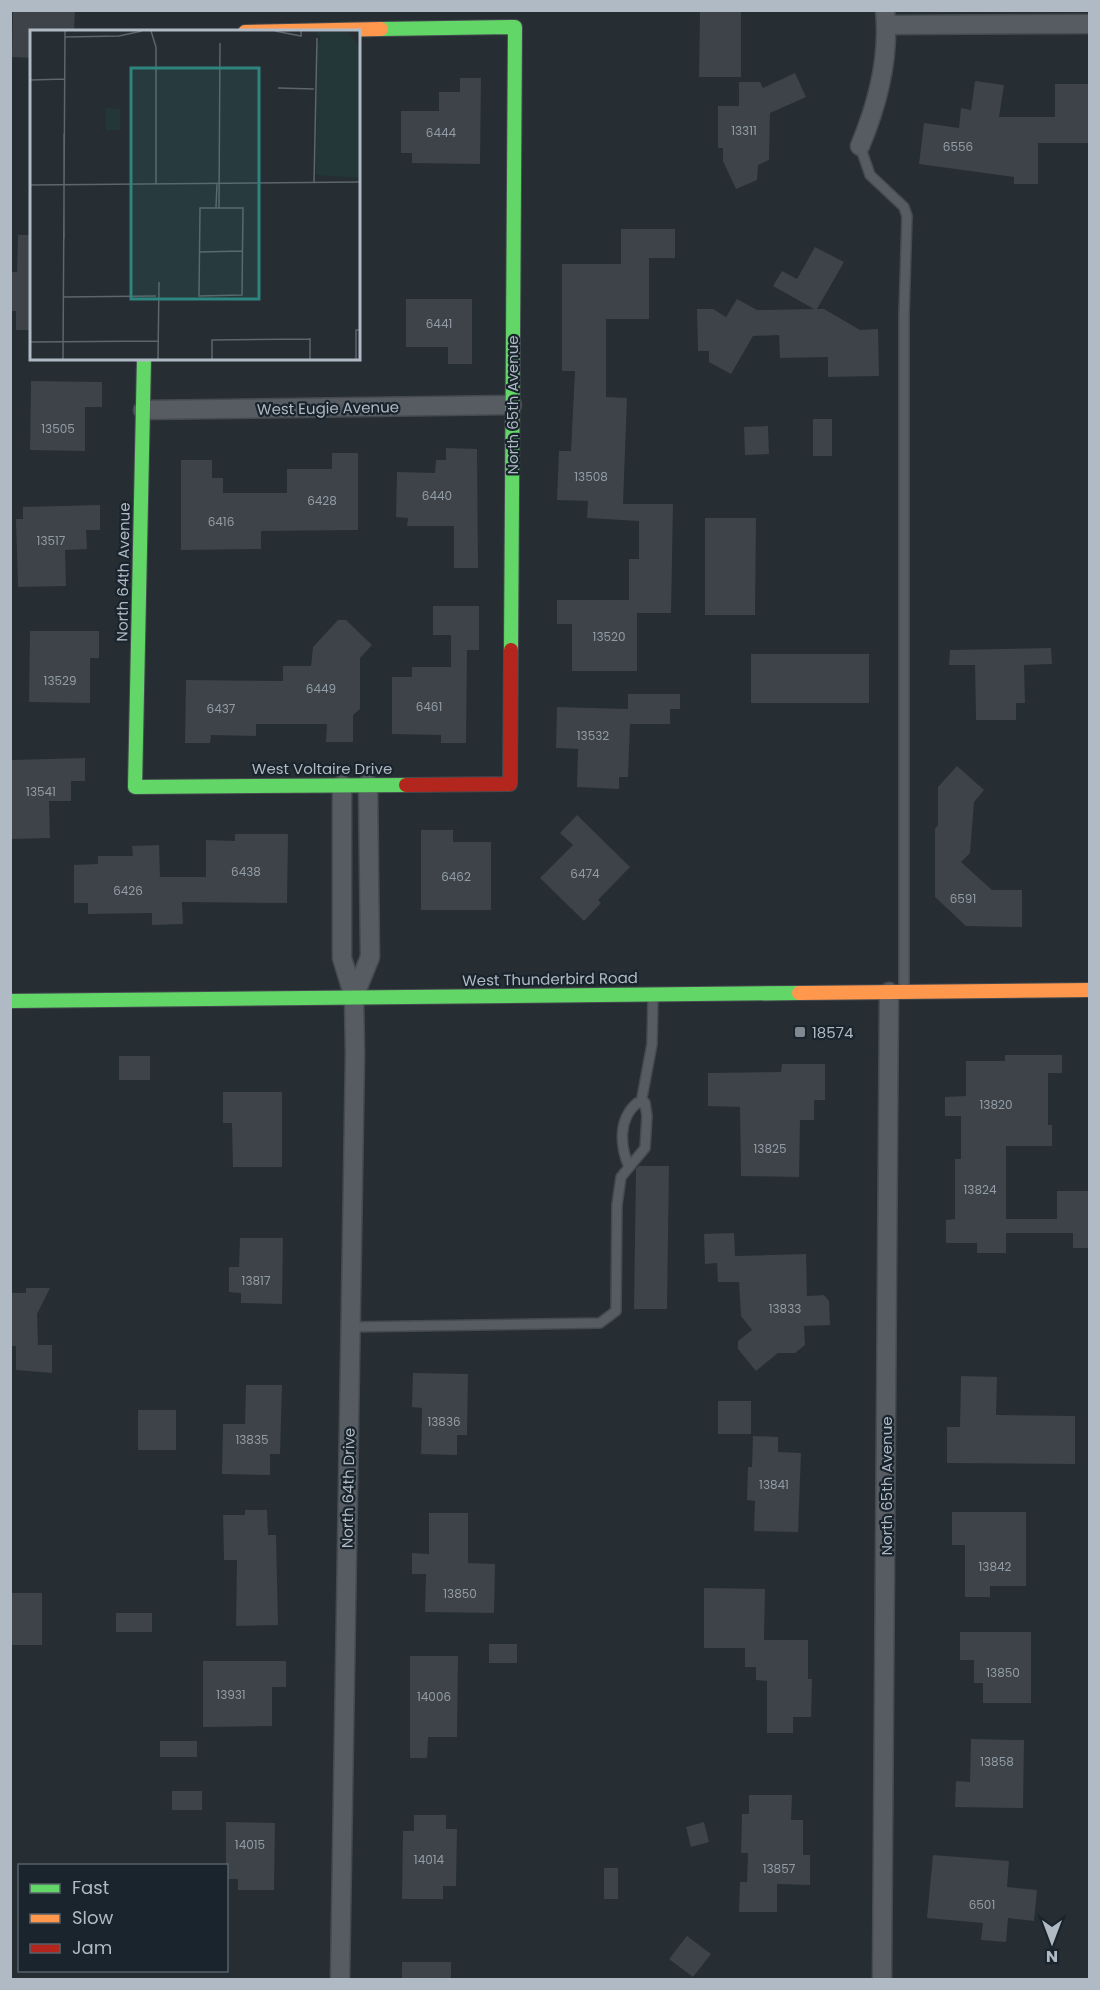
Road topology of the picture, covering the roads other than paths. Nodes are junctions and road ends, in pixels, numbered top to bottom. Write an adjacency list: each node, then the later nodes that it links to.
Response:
1 (886, 18): 2 (street); 4 (street)
2 (1089, 24)
3 (353, 30): 6 (street, North 65th Avenue)
4 (860, 146): 15 (lane)
5 (144, 360): 7 (street, North 64th Avenue)
6 (513, 405): 7 (street, West Eugie Avenue); 9 (street, North 65th Avenue)
7 (143, 410): 11 (street, North 64th Avenue)
8 (368, 784): 9 (street, West Voltaire Drive); 10 (street, West Voltaire Drive); 13 (street, North 64th Drive)
9 (510, 784)
10 (342, 785): 11 (street, West Voltaire Drive); 12 (street, North 64th Drive)
11 (135, 787)
12 (342, 874): 13 (street); 17 (street, North 64th Drive)
13 (369, 874): 17 (street, North 64th Drive)
14 (1089, 990): 15 (street, West Thunderbird Road)
15 (897, 992): 16 (street, West Thunderbird Road); 23 (street, North 65th Avenue)
16 (654, 994): 17 (street, West Thunderbird Road); 19 (lane)
17 (354, 997): 18 (street, West Thunderbird Road); 21 (street, North 64th Drive)
18 (10, 1001)
19 (641, 1103): 20 (lane); 20 (lane)
20 (629, 1167): 21 (lane)
21 (350, 1327): 22 (street, North 64th Drive)
22 (340, 1980)
23 (882, 1980)

